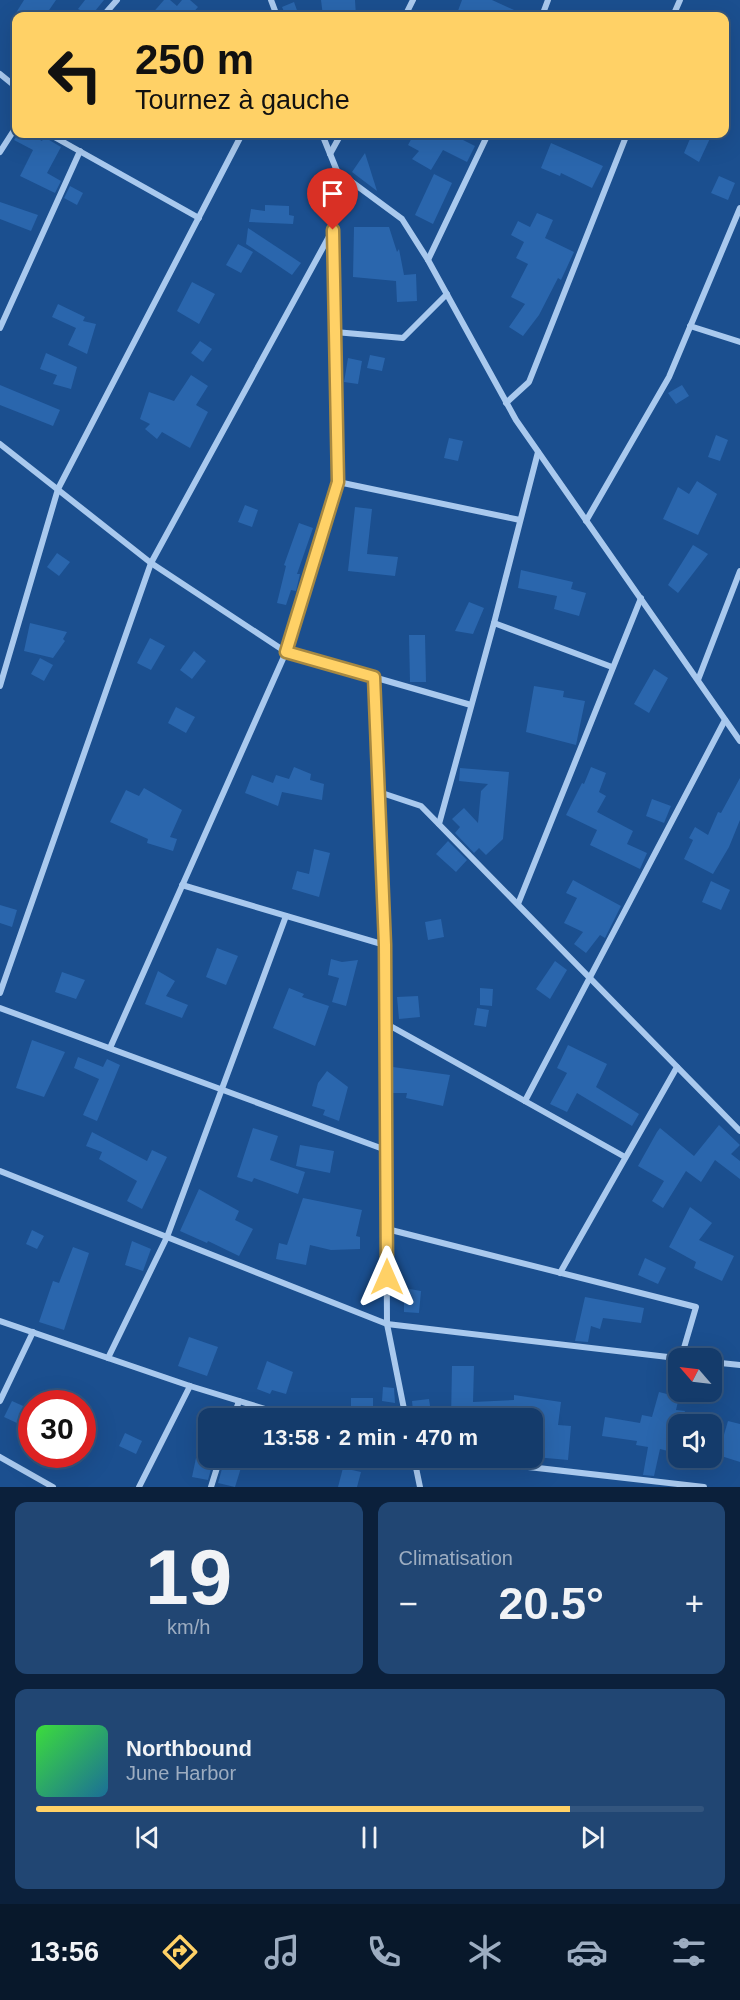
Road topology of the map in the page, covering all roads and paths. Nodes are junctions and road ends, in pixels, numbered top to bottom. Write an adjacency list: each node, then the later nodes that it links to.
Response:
1 (117, 0): 2 (street)
2 (106, 12)
3 (0, 74): 4 (street)
4 (12, 84)
5 (12, 133): 13 (street)
6 (56, 138): 12 (street)
7 (240, 138): 17 (street)
8 (324, 138): 14 (street)
9 (339, 138): 14 (street)
10 (486, 138): 19 (street)
11 (625, 138): 25 (street)
12 (80, 151): 17 (street); 22 (street)
13 (0, 152)
14 (330, 154): 15 (street)
15 (337, 171): 18 (street); 19 (street)
16 (740, 208): 21 (street)
17 (198, 218): 29 (street)
18 (333, 230): 23 (street); 32 (street)
19 (428, 260): 20 (street)
20 (447, 294): 23 (street); 25 (street)
21 (690, 326): 24 (street); 31 (street)
22 (0, 328)
23 (335, 332): 28 (street)
24 (740, 342)
25 (506, 403): 27 (street)
26 (0, 444): 29 (street)
27 (538, 452): 30 (street); 31 (street)
28 (338, 482): 30 (street); 36 (street)
29 (57, 489): 32 (street); 40 (street)
30 (520, 520): 35 (street)
31 (586, 521): 34 (street)
32 (151, 563): 36 (street); 51 (street)
33 (740, 571): 39 (street)
34 (641, 598): 37 (street); 39 (street)
35 (494, 623): 37 (street); 41 (street)
36 (286, 652): 38 (street); 46 (street)
37 (612, 667): 47 (street)
38 (374, 677): 41 (street); 44 (street)
39 (698, 680): 42 (street)
40 (0, 686)
41 (471, 705): 45 (street)
42 (725, 720): 43 (street); 50 (street)
43 (740, 741)
44 (379, 792): 45 (street); 49 (street)
45 (439, 824): 47 (street)
46 (182, 885): 48 (street); 54 (street)
47 (518, 904): 50 (street)
48 (286, 916): 49 (street); 56 (street)
49 (385, 945): 53 (street)
50 (590, 978): 55 (street); 57 (street)
51 (0, 993)
52 (0, 1008): 54 (street)
53 (385, 1023): 57 (street); 59 (street)
54 (110, 1048): 56 (street)
55 (677, 1067): 58 (street); 60 (street)
56 (222, 1089): 59 (street); 63 (street)
57 (525, 1101): 60 (street)
58 (740, 1131)
59 (386, 1150): 62 (street)
60 (625, 1157): 64 (street)
61 (0, 1171): 63 (street)
62 (387, 1229): 64 (street); 66 (street)
63 (168, 1237): 66 (street); 70 (street)
64 (560, 1273): 68 (street)
65 (0, 1321): 67 (street)
66 (387, 1324): 69 (street); 78 (street)
67 (33, 1332): 70 (street); 74 (street)
68 (686, 1348)
69 (668, 1357)
70 (108, 1358): 73 (street)
71 (722, 1363): 72 (street)
72 (740, 1365)
73 (190, 1386): 75 (street); 84 (street)
74 (0, 1401)
75 (239, 1401): 76 (street); 77 (street)
76 (237, 1408)
77 (262, 1408)
78 (404, 1408)
79 (0, 1458): 83 (street)
80 (217, 1468): 85 (street)
81 (416, 1468): 86 (street)
82 (538, 1468): 87 (street)
83 (53, 1487)
84 (139, 1487)
85 (211, 1487)
86 (420, 1487)
87 (704, 1487)

